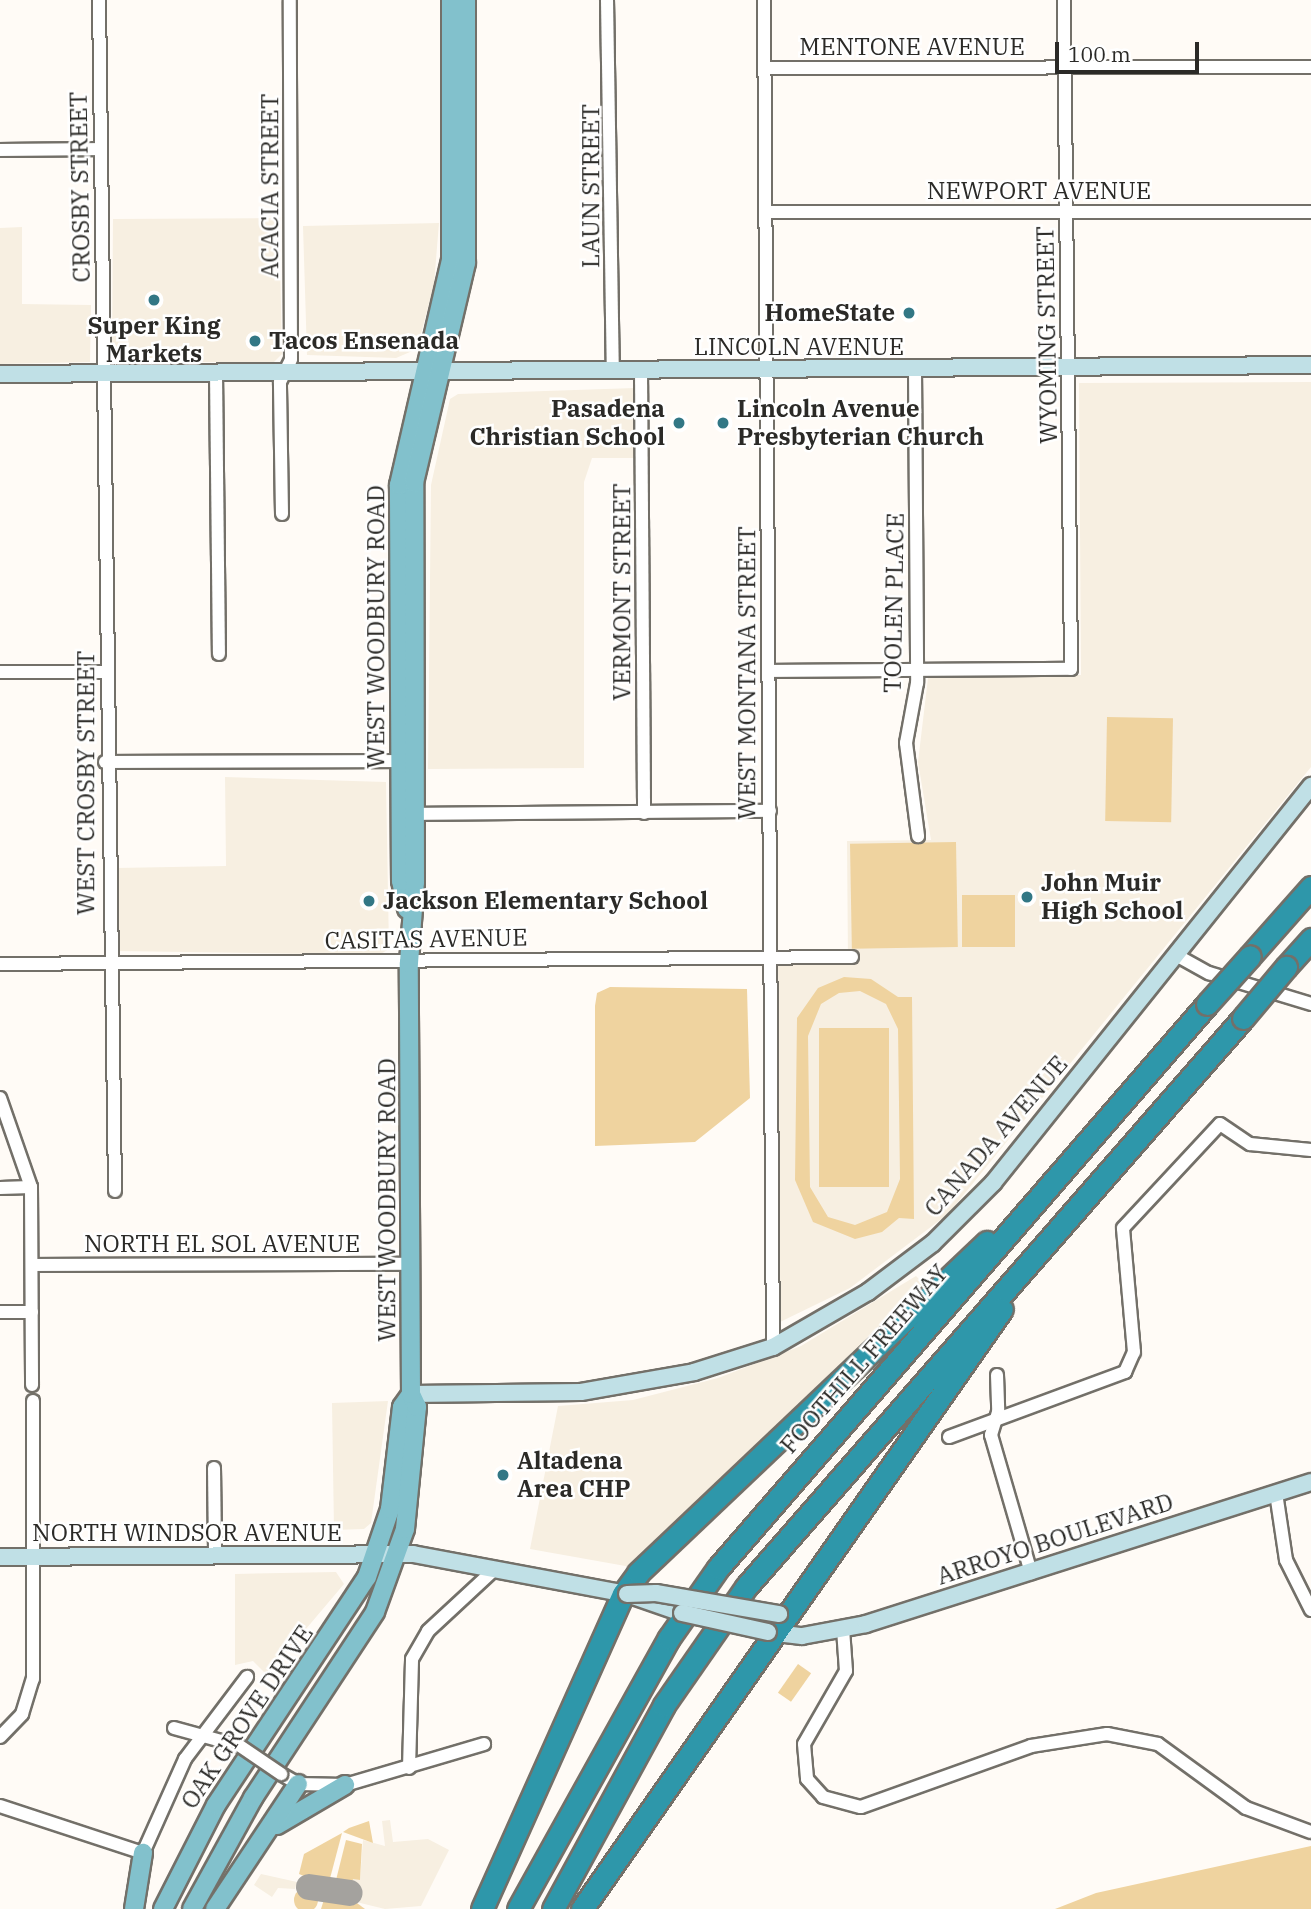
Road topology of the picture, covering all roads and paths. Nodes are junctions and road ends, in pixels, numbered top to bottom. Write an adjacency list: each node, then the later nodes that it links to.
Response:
1 (100, 0): 11 (street, CROSBY STREET)
2 (290, 0): 23 (street, ACACIA STREET)
3 (451, 0): 19 (main road, WEST WOODBURY ROAD)
4 (466, 0): 19 (main road, WEST WOODBURY ROAD)
5 (607, 0): 20 (street, LAUN STREET)
6 (764, 0): 9 (street, WEST MONTANA STREET)
7 (1064, 0): 10 (street, WYOMING STREET)
8 (1311, 67): 10 (street, MENTONE AVENUE)
9 (765, 68): 10 (street, MENTONE AVENUE); 13 (street, WEST MONTANA STREET)
10 (1064, 68): 15 (street, WYOMING STREET)
11 (101, 149): 12 (street); 26 (street, CROSBY STREET)
12 (0, 150)
13 (767, 212): 15 (street, NEWPORT AVENUE); 22 (street, WEST MONTANA STREET)
14 (1311, 212): 15 (street, NEWPORT AVENUE)
15 (1065, 213): 17 (street, WYOMING STREET)
16 (1311, 365): 17 (street, LINCOLN AVENUE)
17 (1067, 368): 18 (street, LINCOLN AVENUE); 29 (street, WYOMING STREET)
18 (915, 369): 22 (street, LINCOLN AVENUE); 29 (street, TOOLEN PLACE)
19 (433, 371): 20 (street, LINCOLN AVENUE); 23 (street, LINCOLN AVENUE); 33 (main road, WEST WOODBURY ROAD)
20 (613, 371): 21 (street, LINCOLN AVENUE)
21 (642, 371): 22 (street, LINCOLN AVENUE); 37 (street, VERMONT STREET)
22 (766, 371): 30 (street, WEST MONTANA STREET)
23 (286, 372): 24 (street, LINCOLN AVENUE); 27 (street, ACACIA STREET)
24 (216, 373): 26 (street, LINCOLN AVENUE); 28 (street)
25 (0, 374): 26 (street, LINCOLN AVENUE)
26 (103, 374): 32 (street, WEST CROSBY STREET)
27 (282, 514)
28 (219, 654)
29 (916, 670): 30 (street); 39 (street, TOOLEN PLACE)
30 (768, 671): 36 (street, WEST MONTANA STREET)
31 (0, 672): 32 (street)
32 (106, 672): 34 (street, WEST CROSBY STREET)
33 (408, 761): 34 (street); 38 (main road, WEST WOODBURY ROAD)
34 (105, 762): 47 (street, WEST CROSBY STREET)
35 (1311, 786): 42 (street, CANADA AVENUE)
36 (770, 811): 37 (street); 44 (street, WEST MONTANA STREET)
37 (644, 813): 38 (street)
38 (408, 814): 45 (main road, WEST WOODBURY ROAD)
39 (918, 836)
40 (1311, 887): 51 (highway, FOOTHILL FREEWAY, bridge)
41 (1311, 939): 55 (highway, bridge)
42 (1176, 955): 48 (street); 60 (street, CANADA AVENUE)
43 (852, 957): 44 (street, CASITAS AVENUE)
44 (770, 960): 45 (street, CASITAS AVENUE); 60 (street, WEST MONTANA STREET)
45 (409, 963): 47 (street, CASITAS AVENUE); 56 (main road, WEST WOODBURY ROAD)
46 (0, 964): 47 (street, CASITAS AVENUE)
47 (109, 964): 54 (street, WEST CROSBY STREET)
48 (1311, 1004)
49 (0, 1098): 53 (street)
50 (1311, 1150): 65 (street)
51 (1054, 1183): 77 (highway); 98 (highway, FOOTHILL FREEWAY)
52 (0, 1188): 53 (street)
53 (31, 1188): 57 (street)
54 (115, 1191)
55 (1063, 1221): 79 (highway); 99 (highway)
56 (412, 1264): 57 (street, NORTH EL SOL AVENUE); 63 (main road, WEST WOODBURY ROAD)
57 (32, 1265): 59 (street)
58 (0, 1312): 59 (street)
59 (32, 1312): 62 (street)
60 (773, 1346): 63 (street, CANADA AVENUE)
61 (997, 1375): 65 (street)
62 (32, 1385)
63 (411, 1394): 70 (main road, WEST WOODBURY ROAD); 71 (main road, WEST WOODBURY ROAD)
64 (33, 1402): 74 (street)
65 (993, 1424): 66 (street); 76 (street)
66 (949, 1437)
67 (214, 1468): 72 (street)
68 (1311, 1482): 69 (street, ARROYO BOULEVARD)
69 (1276, 1493): 76 (street, ARROYO BOULEVARD); 78 (street)
70 (375, 1553): 71 (street, NORTH WINDSOR AVENUE); 72 (street, NORTH WINDSOR AVENUE); 94 (main road, OAK GROVE DRIVE)
71 (398, 1553): 75 (street, NORTH WINDSOR AVENUE); 95 (main road, OAK GROVE DRIVE)
72 (215, 1556): 74 (street, NORTH WINDSOR AVENUE)
73 (0, 1557): 74 (street, NORTH WINDSOR AVENUE)
74 (34, 1557): 84 (street)
75 (495, 1569): 77 (street, ARROYO BOULEVARD); 86 (street)
76 (1031, 1573): 80 (street, ARROYO BOULEVARD)
77 (625, 1594): 79 (street, ARROYO BOULEVARD, bridge); 97 (highway)
78 (1311, 1610)
79 (777, 1624): 80 (street, ARROYO BOULEVARD); 100 (highway)
80 (843, 1629): 90 (street)
81 (247, 1677): 83 (street)
82 (174, 1728): 83 (street)
83 (200, 1736): 87 (street, bridge); 92 (street)
84 (0, 1737)
85 (484, 1744): 86 (street)
86 (409, 1768): 88 (street)
87 (298, 1784): 88 (street); 91 (main road)
88 (345, 1785): 91 (main road)
89 (0, 1806): 92 (street)
90 (1311, 1832)
91 (266, 1833): 96 (main road)
92 (144, 1853): 93 (main road)
93 (134, 1909)
94 (163, 1909)
95 (192, 1909)
96 (215, 1909)
97 (482, 1909)
98 (518, 1909)
99 (553, 1909)
100 (582, 1909)

